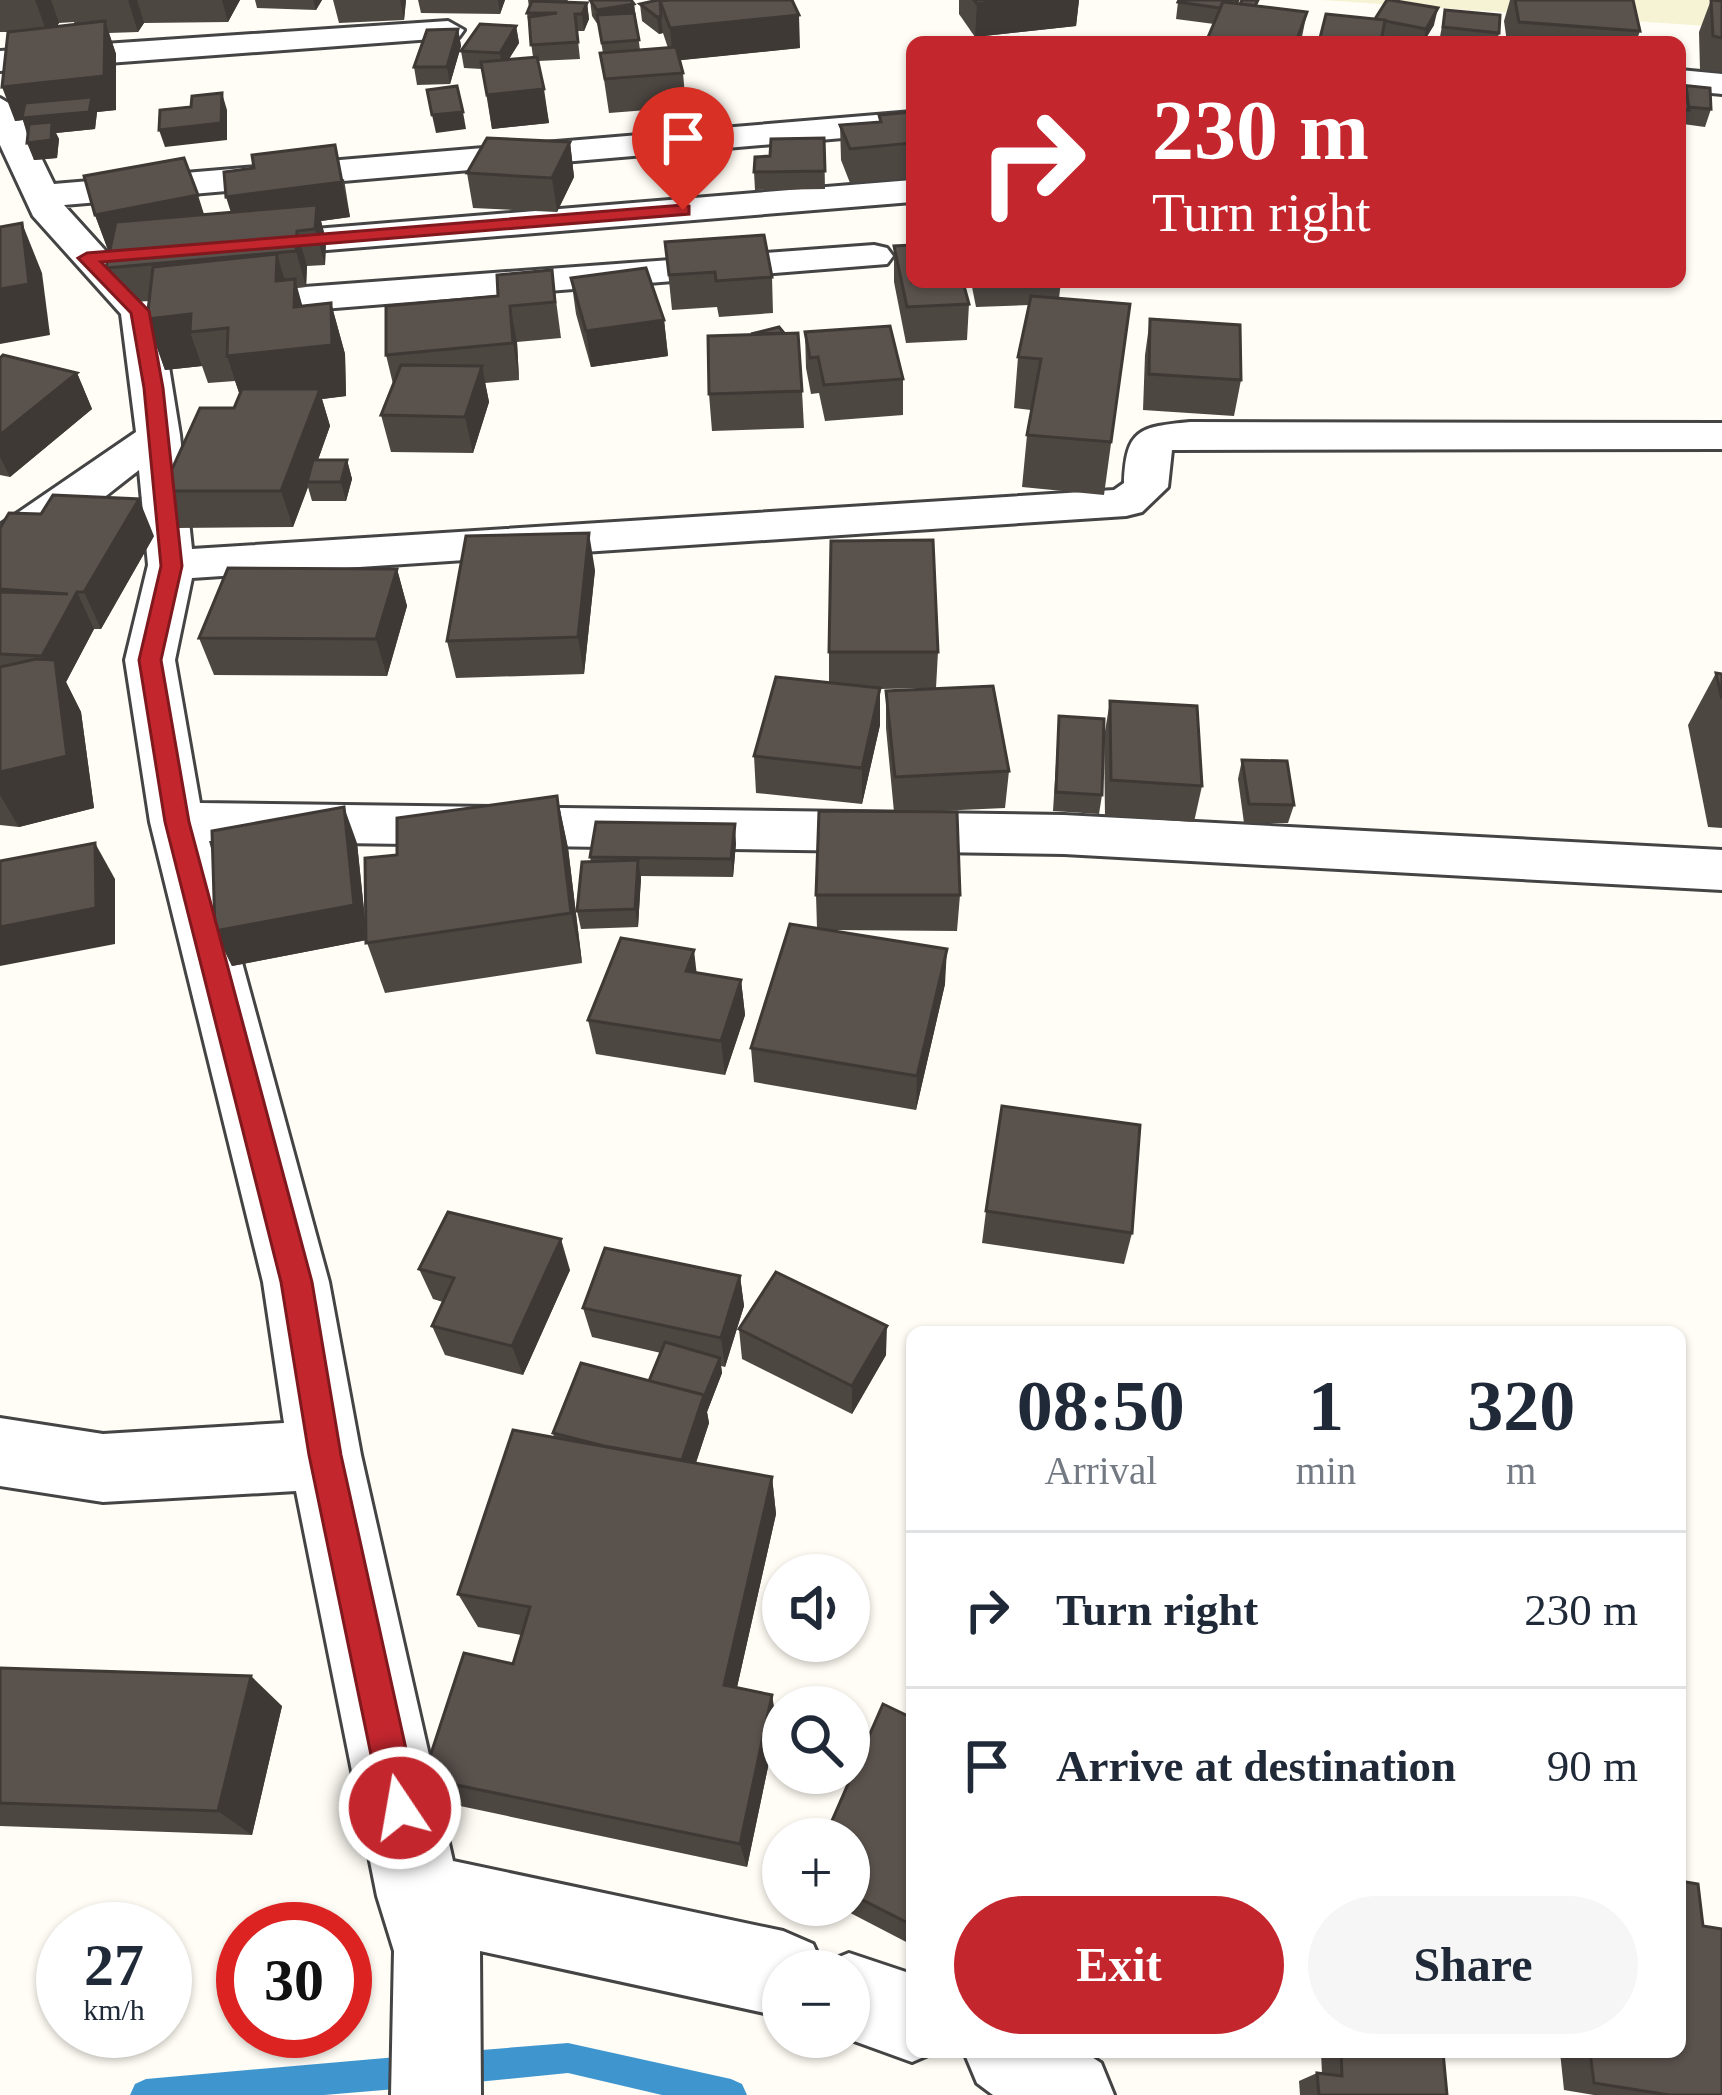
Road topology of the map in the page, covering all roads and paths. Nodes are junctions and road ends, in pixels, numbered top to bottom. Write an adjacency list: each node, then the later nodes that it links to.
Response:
1 (448, 30): 2 (street)
2 (0, 61)
3 (1686, 81): 4 (street)
4 (1722, 84)
5 (0, 108): 8 (street)
6 (906, 123): 8 (street)
7 (906, 191): 9 (street)
8 (78, 243): 10 (street); 11 (street)
9 (205, 249)
10 (874, 256)
11 (159, 435): 14 (street); 16 (street)
12 (1722, 436): 16 (street)
13 (0, 493): 14 (street)
14 (60, 508): 15 (street)
15 (0, 544)
16 (171, 566): 17 (street)
17 (177, 822): 18 (street); 20 (street)
18 (1722, 870)
19 (0, 1452): 20 (street)
20 (325, 1455): 21 (street)
21 (428, 1923): 22 (street); 26 (street)
22 (762, 1971)
23 (870, 2003): 24 (street)
24 (906, 2016)
25 (1017, 2058): 27 (street)
26 (436, 2095)
27 (1069, 2095)

